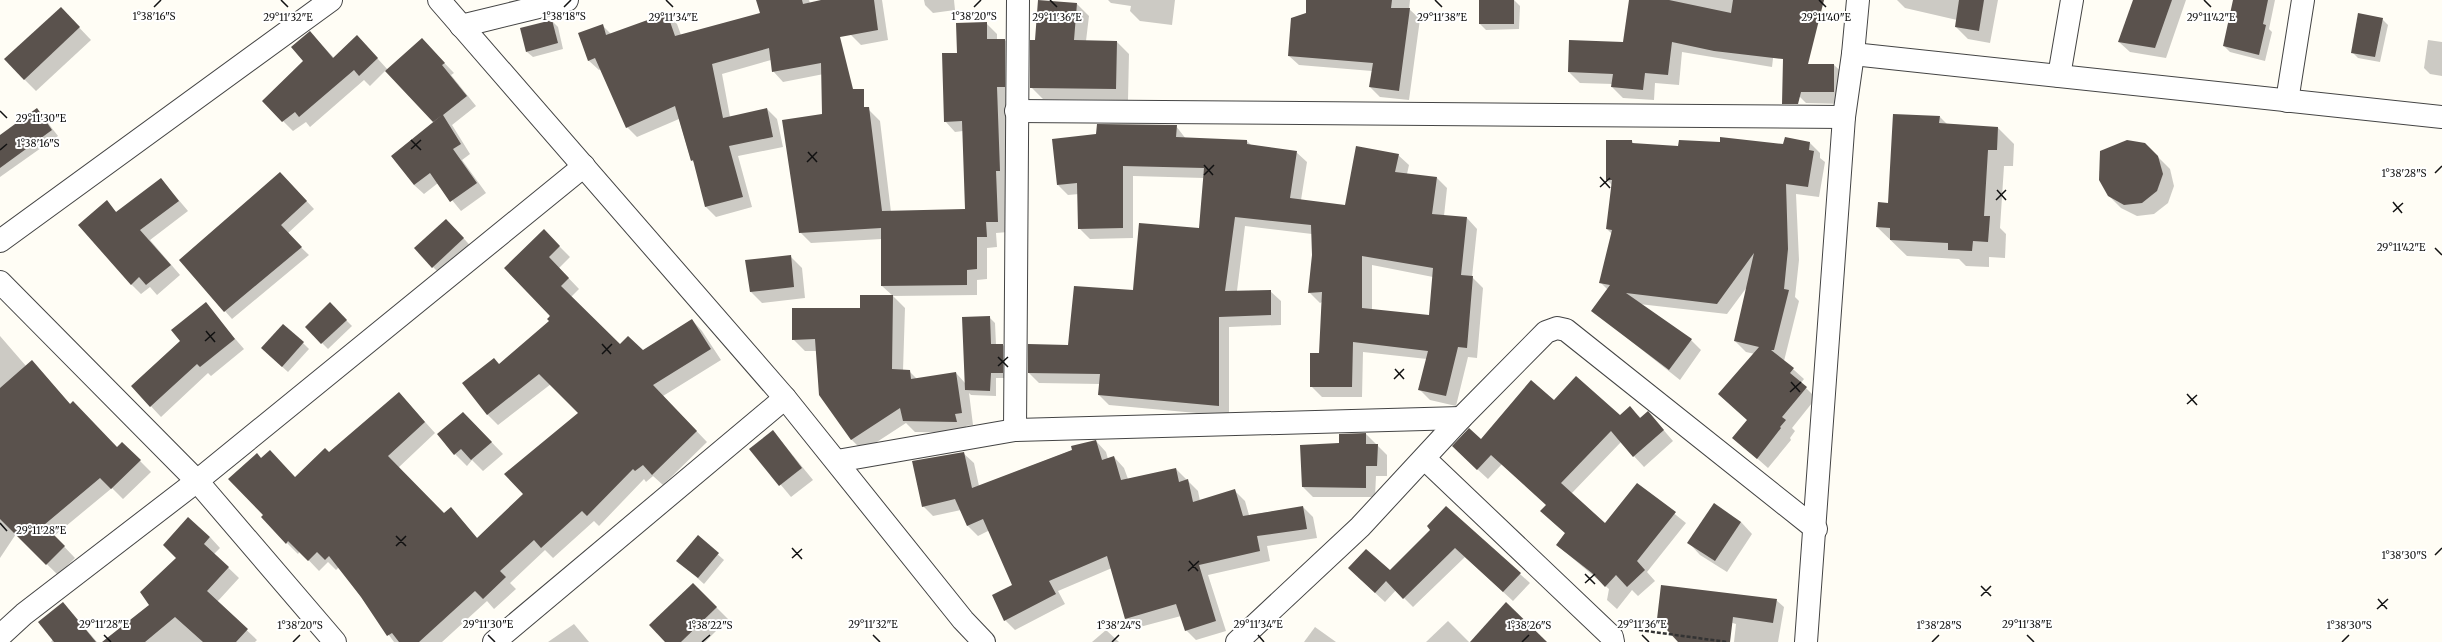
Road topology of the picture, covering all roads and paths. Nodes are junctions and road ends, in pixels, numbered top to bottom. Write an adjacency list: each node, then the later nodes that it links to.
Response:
1 (331, 0): 16 (street)
2 (439, 0): 8 (street)
3 (567, 0): 8 (street)
4 (1018, 0): 12 (street)
5 (1858, 0): 9 (street)
6 (2072, 0): 10 (street)
7 (2303, 0): 11 (street)
8 (461, 26): 15 (street)
9 (1853, 54): 10 (street); 14 (street)
10 (2059, 76): 11 (street)
11 (2287, 100): 13 (street)
12 (1016, 111): 14 (street); 20 (street)
13 (2442, 117)
14 (1844, 118): 24 (street)
15 (584, 166): 18 (street); 23 (street)
16 (0, 241)
17 (0, 282): 23 (street)
18 (785, 398): 22 (street); 28 (street)
19 (1461, 418): 20 (street); 21 (street); 24 (street)
20 (1015, 430): 22 (street)
21 (1425, 459): 26 (street); 30 (street)
22 (837, 461): 29 (street)
23 (197, 481): 25 (street); 27 (street)
24 (1816, 529): 32 (street)
25 (0, 636)
26 (1613, 641): 31 (path)
27 (335, 642)
28 (494, 642)
29 (984, 642)
30 (1237, 642)
31 (1727, 642)
32 (1806, 642)

